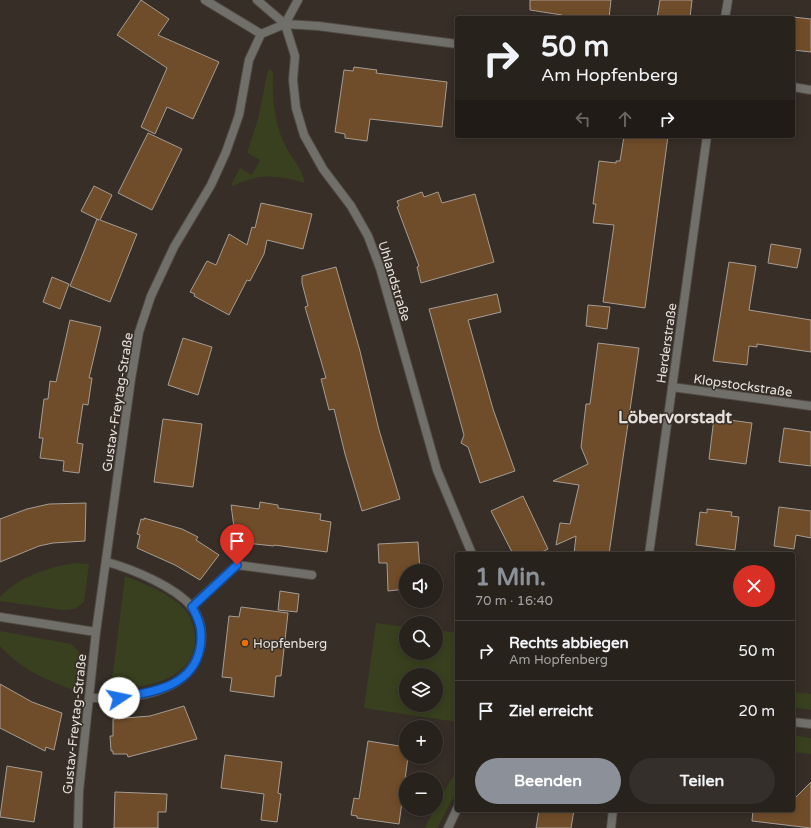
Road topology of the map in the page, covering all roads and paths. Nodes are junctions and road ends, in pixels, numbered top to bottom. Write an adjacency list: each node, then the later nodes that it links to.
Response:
1 (205, 0): 7 (street)
2 (257, 0): 6 (street)
3 (298, 0): 6 (street)
4 (728, 0): 5 (street)
5 (725, 16)
6 (285, 24): 7 (street); 8 (street); 14 (street, Uhlandstraße)
7 (261, 34): 16 (street, Gustav-Freytag-Straße)
8 (455, 44)
9 (795, 87): 10 (street)
10 (811, 90)
11 (707, 138): 12 (street, Herderstraße)
12 (672, 387): 13 (street, Klopstockstraße); 15 (street, Herderstraße)
13 (811, 406)
14 (471, 552)
15 (649, 552)
16 (107, 562): 18 (street); 20 (street, Gustav-Freytag-Straße)
17 (312, 575): 18 (street)
18 (192, 607): 21 (street)
19 (0, 617): 20 (street)
20 (96, 632): 21 (street, Gustav-Freytag-Straße)
21 (88, 698): 26 (street, Gustav-Freytag-Straße)
22 (795, 722): 23 (street)
23 (811, 724)
24 (456, 812): 27 (street)
25 (613, 812): 28 (street)
26 (78, 828)
27 (448, 828)
28 (611, 828)

